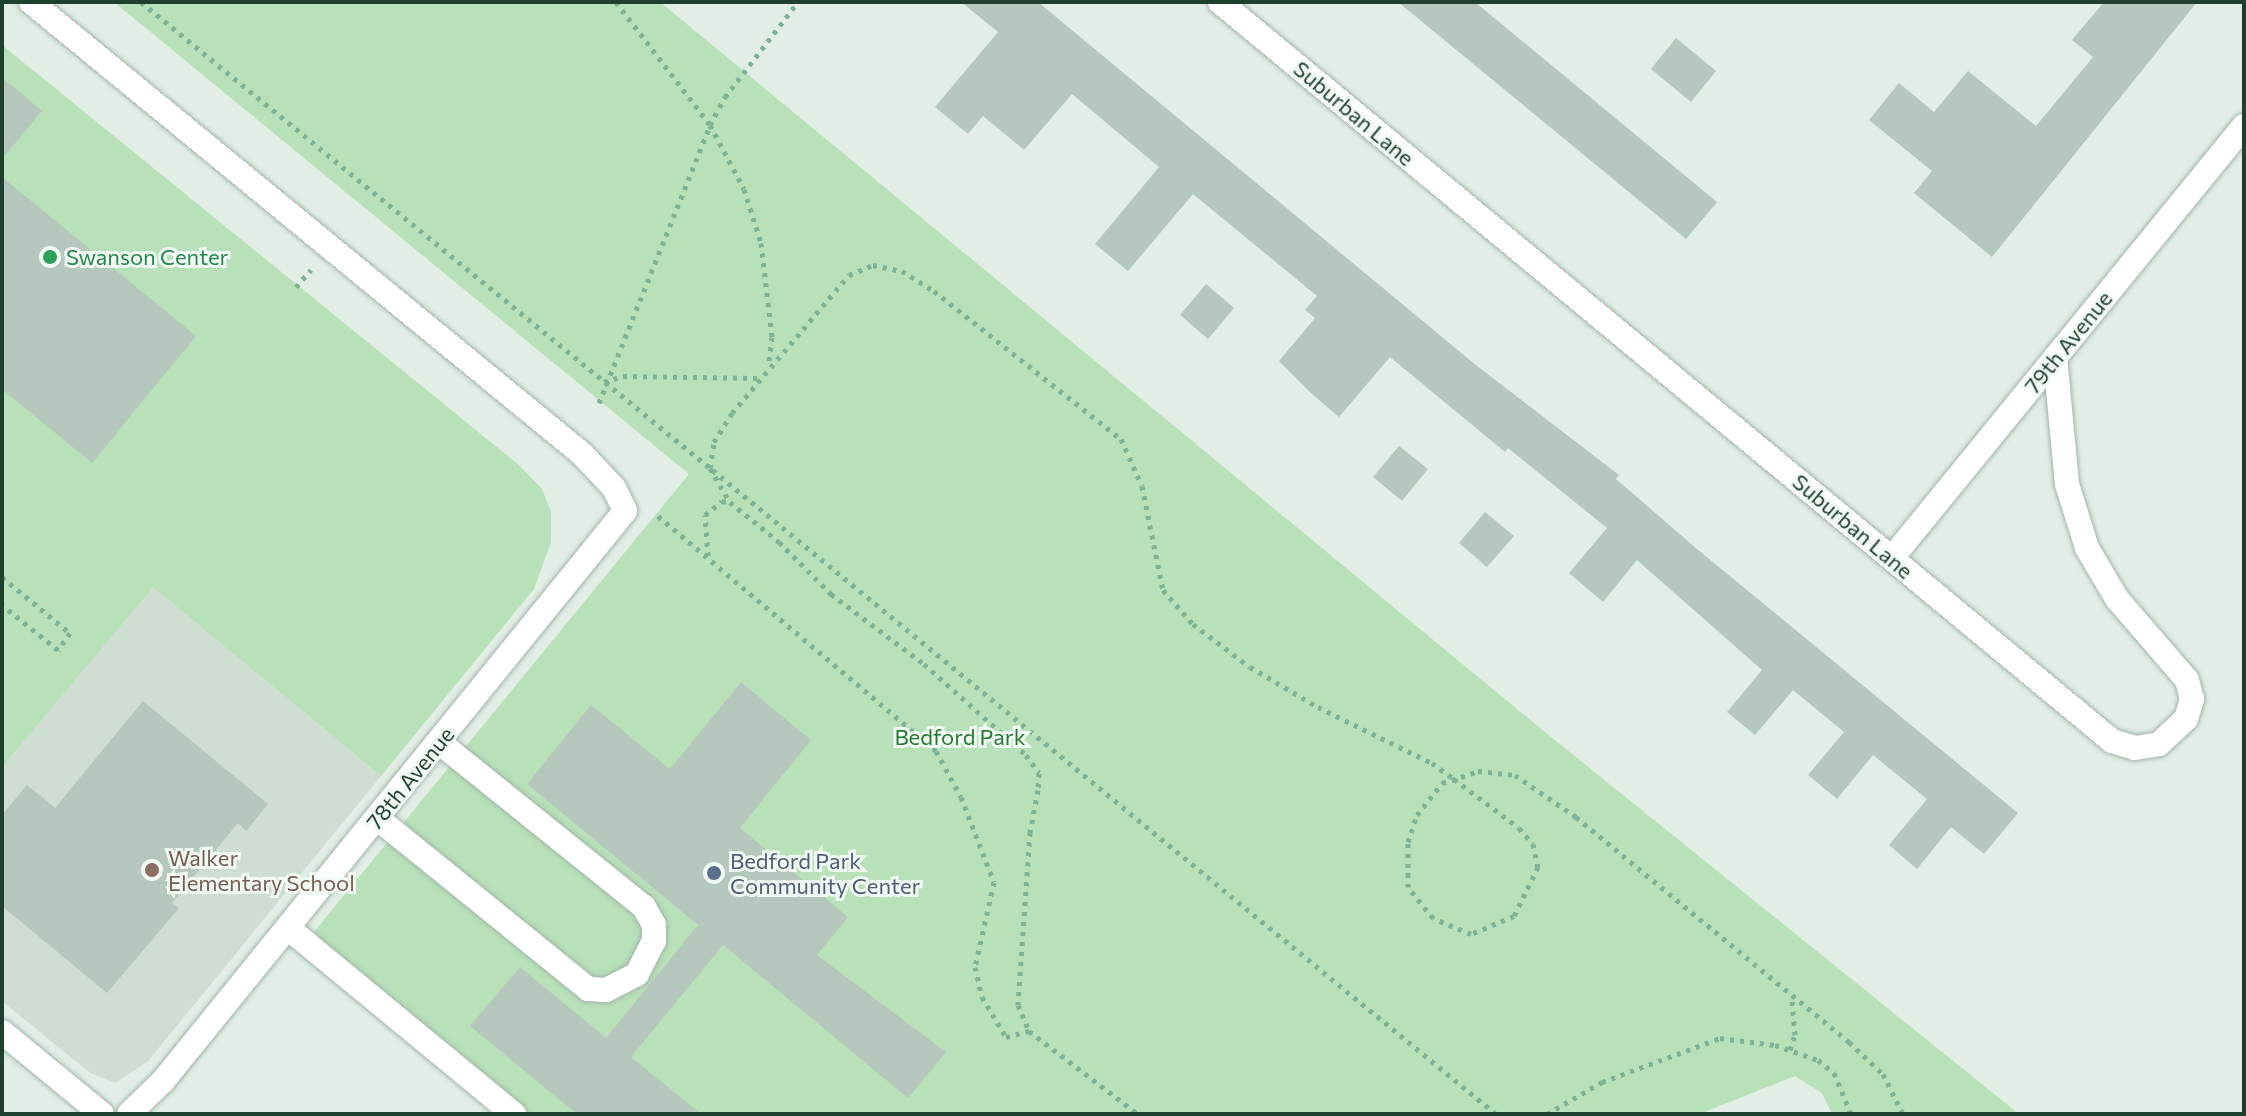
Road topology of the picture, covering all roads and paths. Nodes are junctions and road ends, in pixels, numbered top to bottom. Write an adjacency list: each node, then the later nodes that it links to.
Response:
1 (31, 2): 20 (street, 78th Avenue)
2 (141, 2): 11 (path)
3 (616, 2): 6 (path)
4 (798, 2): 6 (path)
5 (1220, 2): 17 (street, Suburban Lane)
6 (710, 125): 9 (path); 11 (path)
7 (2244, 126): 8 (street, 79th Avenue)
8 (2055, 358): 17 (street, 79th Avenue); 17 (street, Suburban Lane)
9 (768, 366): 10 (path); 21 (path)
10 (758, 378): 11 (path); 13 (path)
11 (603, 382): 12 (path); 13 (path)
12 (599, 403)
13 (710, 468): 14 (path); 32 (path)
14 (730, 502): 16 (path); 25 (path)
15 (658, 516): 16 (path)
16 (708, 556): 25 (path)
17 (1892, 558)
18 (2, 577): 19 (path)
19 (2, 605)
20 (439, 742): 22 (street, 78th Avenue); 22 (street)
21 (1454, 779): 21 (path); 24 (path)
22 (377, 818): 23 (street, 78th Avenue)
23 (288, 928): 29 (street, 78th Avenue); 30 (street)
24 (1792, 996): 27 (path); 35 (path)
25 (1029, 1031): 31 (path)
26 (2, 1032): 28 (street)
27 (1790, 1050): 33 (path); 34 (path)
28 (102, 1114)
29 (129, 1114)
30 (514, 1114)
31 (1138, 1114)
32 (1496, 1114)
33 (1547, 1114)
34 (1851, 1114)
35 (1903, 1114)

